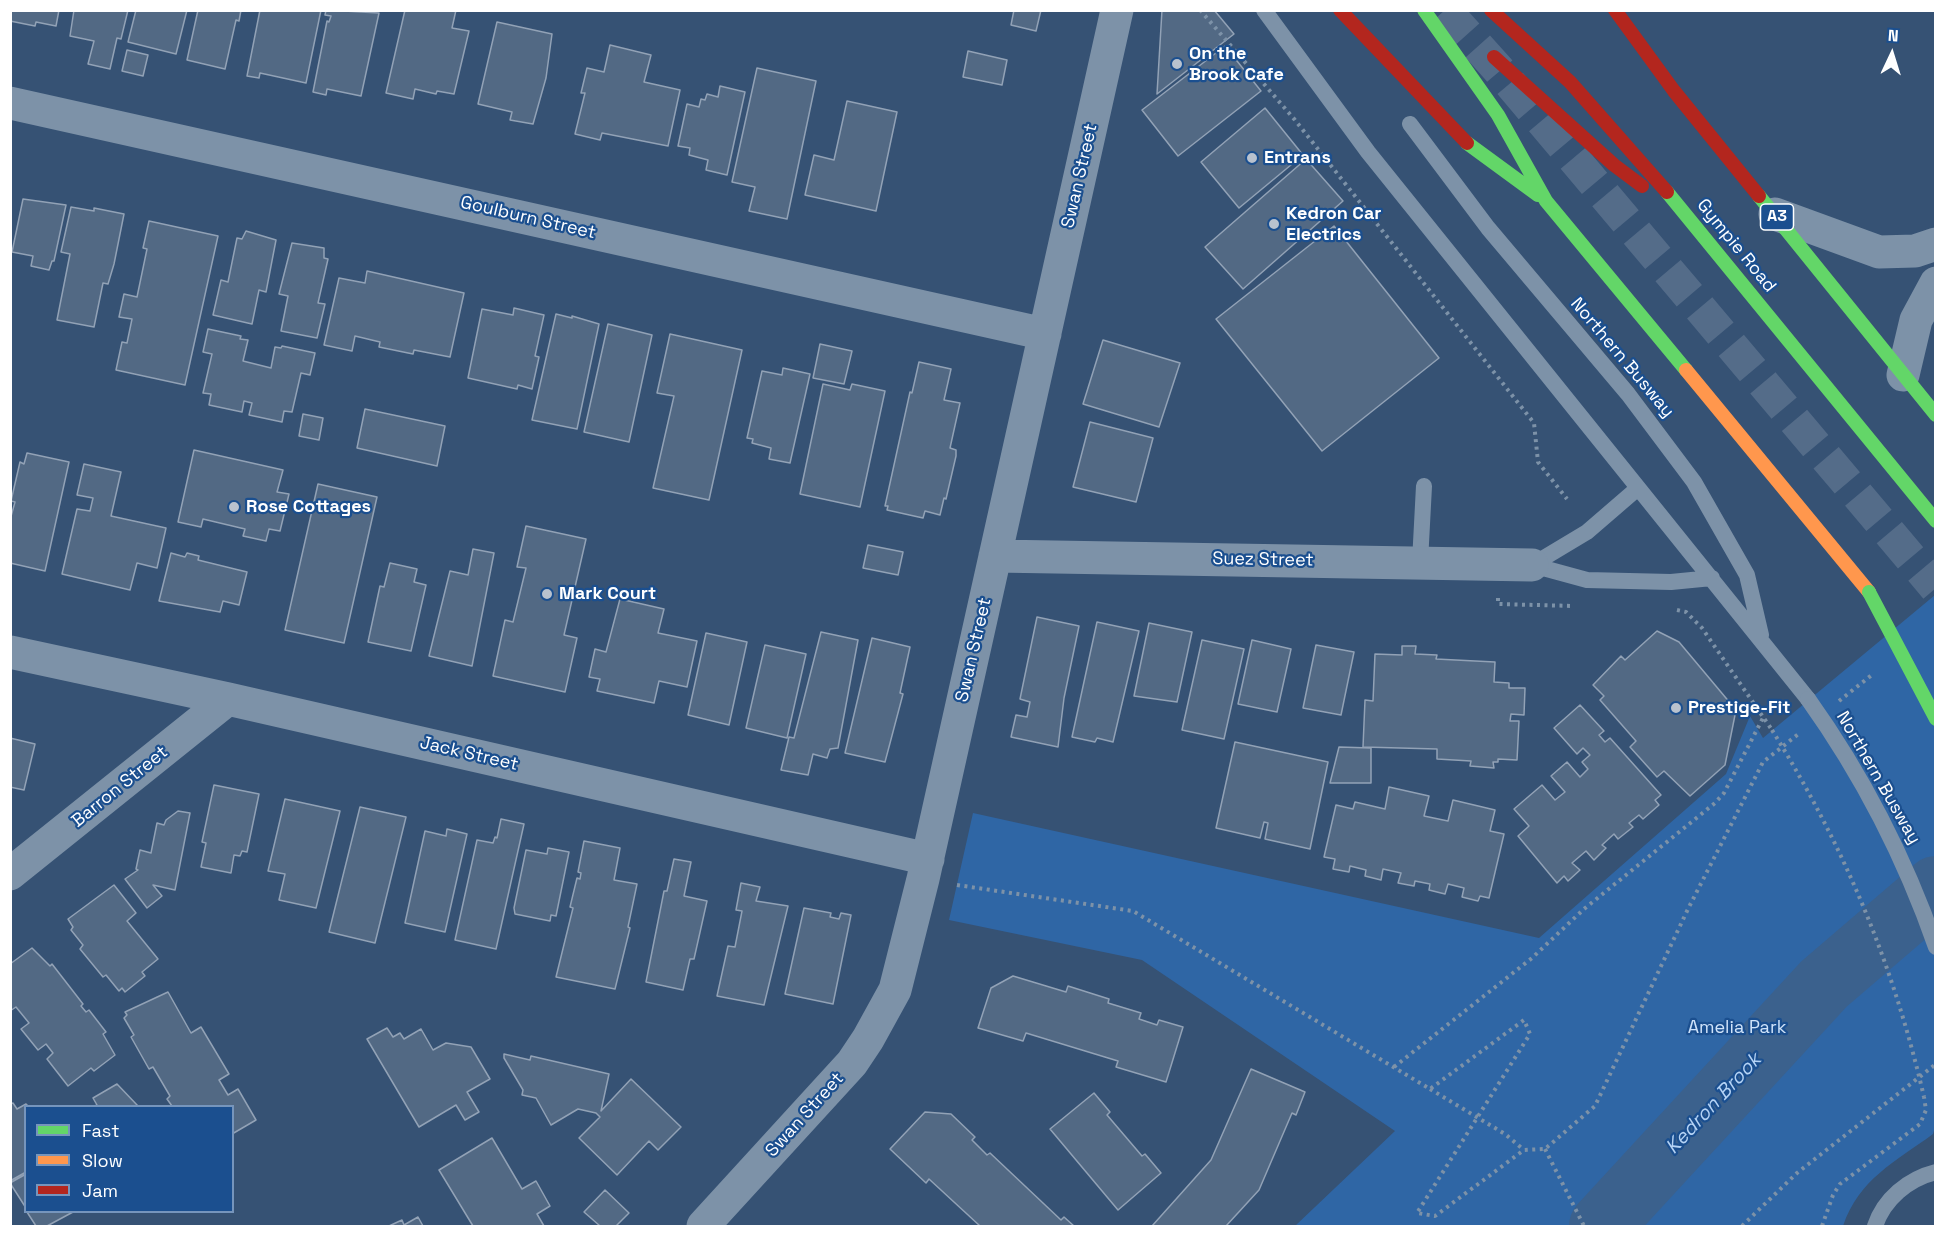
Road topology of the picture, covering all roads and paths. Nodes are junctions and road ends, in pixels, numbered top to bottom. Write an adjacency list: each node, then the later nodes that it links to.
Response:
1 (1117, 10): 16 (street, Swan Street)
2 (1200, 10): 21 (path)
3 (1264, 10): 20 (lane, Northern Busway)
4 (1340, 10): 11 (highway)
5 (1424, 10): 11 (highway)
6 (1491, 10): 13 (highway, Gympie Road)
7 (1616, 13): 12 (highway, A3)
8 (1494, 57): 13 (highway)
9 (10, 103): 16 (street, Goulburn Street)
10 (1410, 124): 31 (lane, Northern Busway)
11 (1546, 201): 28 (highway)
12 (1775, 214): 14 (street); 17 (highway, A3)
13 (1695, 224): 22 (highway, Gympie Road)
14 (1935, 244)
15 (1935, 282): 17 (street)
16 (1045, 334): 23 (street, Swan Street)
17 (1903, 375): 18 (highway, A3)
18 (1935, 415)
19 (1424, 486): 24 (lane)
20 (1638, 488): 26 (lane); 27 (lane, Northern Busway)
21 (1567, 499)
22 (1935, 521)
23 (995, 555): 24 (street, Suez Street); 40 (street, Swan Street)
24 (1420, 562): 25 (street, Suez Street)
25 (1498, 564): 26 (street, Suez Street); 29 (path)
26 (1532, 565): 27 (lane)
27 (1712, 578): 31 (lane, Northern Busway)
28 (1869, 592): 32 (highway, bridge); 38 (highway, bridge)
29 (1581, 606)
30 (1675, 610): 37 (path)
31 (1763, 641): 42 (lane, Northern Busway, bridge)
32 (1913, 646)
33 (10, 652): 35 (street, Jack Street)
34 (1881, 667): 36 (path)
35 (228, 699): 40 (street, Jack Street); 41 (street, Barron Street)
36 (1836, 703)
37 (1764, 716): 44 (path); 53 (path, bridge)
38 (1935, 718)
39 (1809, 725): 47 (path)
40 (925, 869): 44 (path); 50 (street, Swan Street)
41 (10, 874)
42 (1935, 947)
43 (1935, 1064): 52 (path)
44 (1394, 1067): 45 (path)
45 (1430, 1089): 46 (path); 46 (path)
46 (1477, 1117): 48 (path); 48 (path)
47 (1545, 1149): 48 (path); 51 (path)
48 (1524, 1150)
49 (1935, 1172): 54 (lane)
50 (703, 1227)
51 (1584, 1227)
52 (1742, 1227)
53 (1822, 1227)
54 (1875, 1227)

